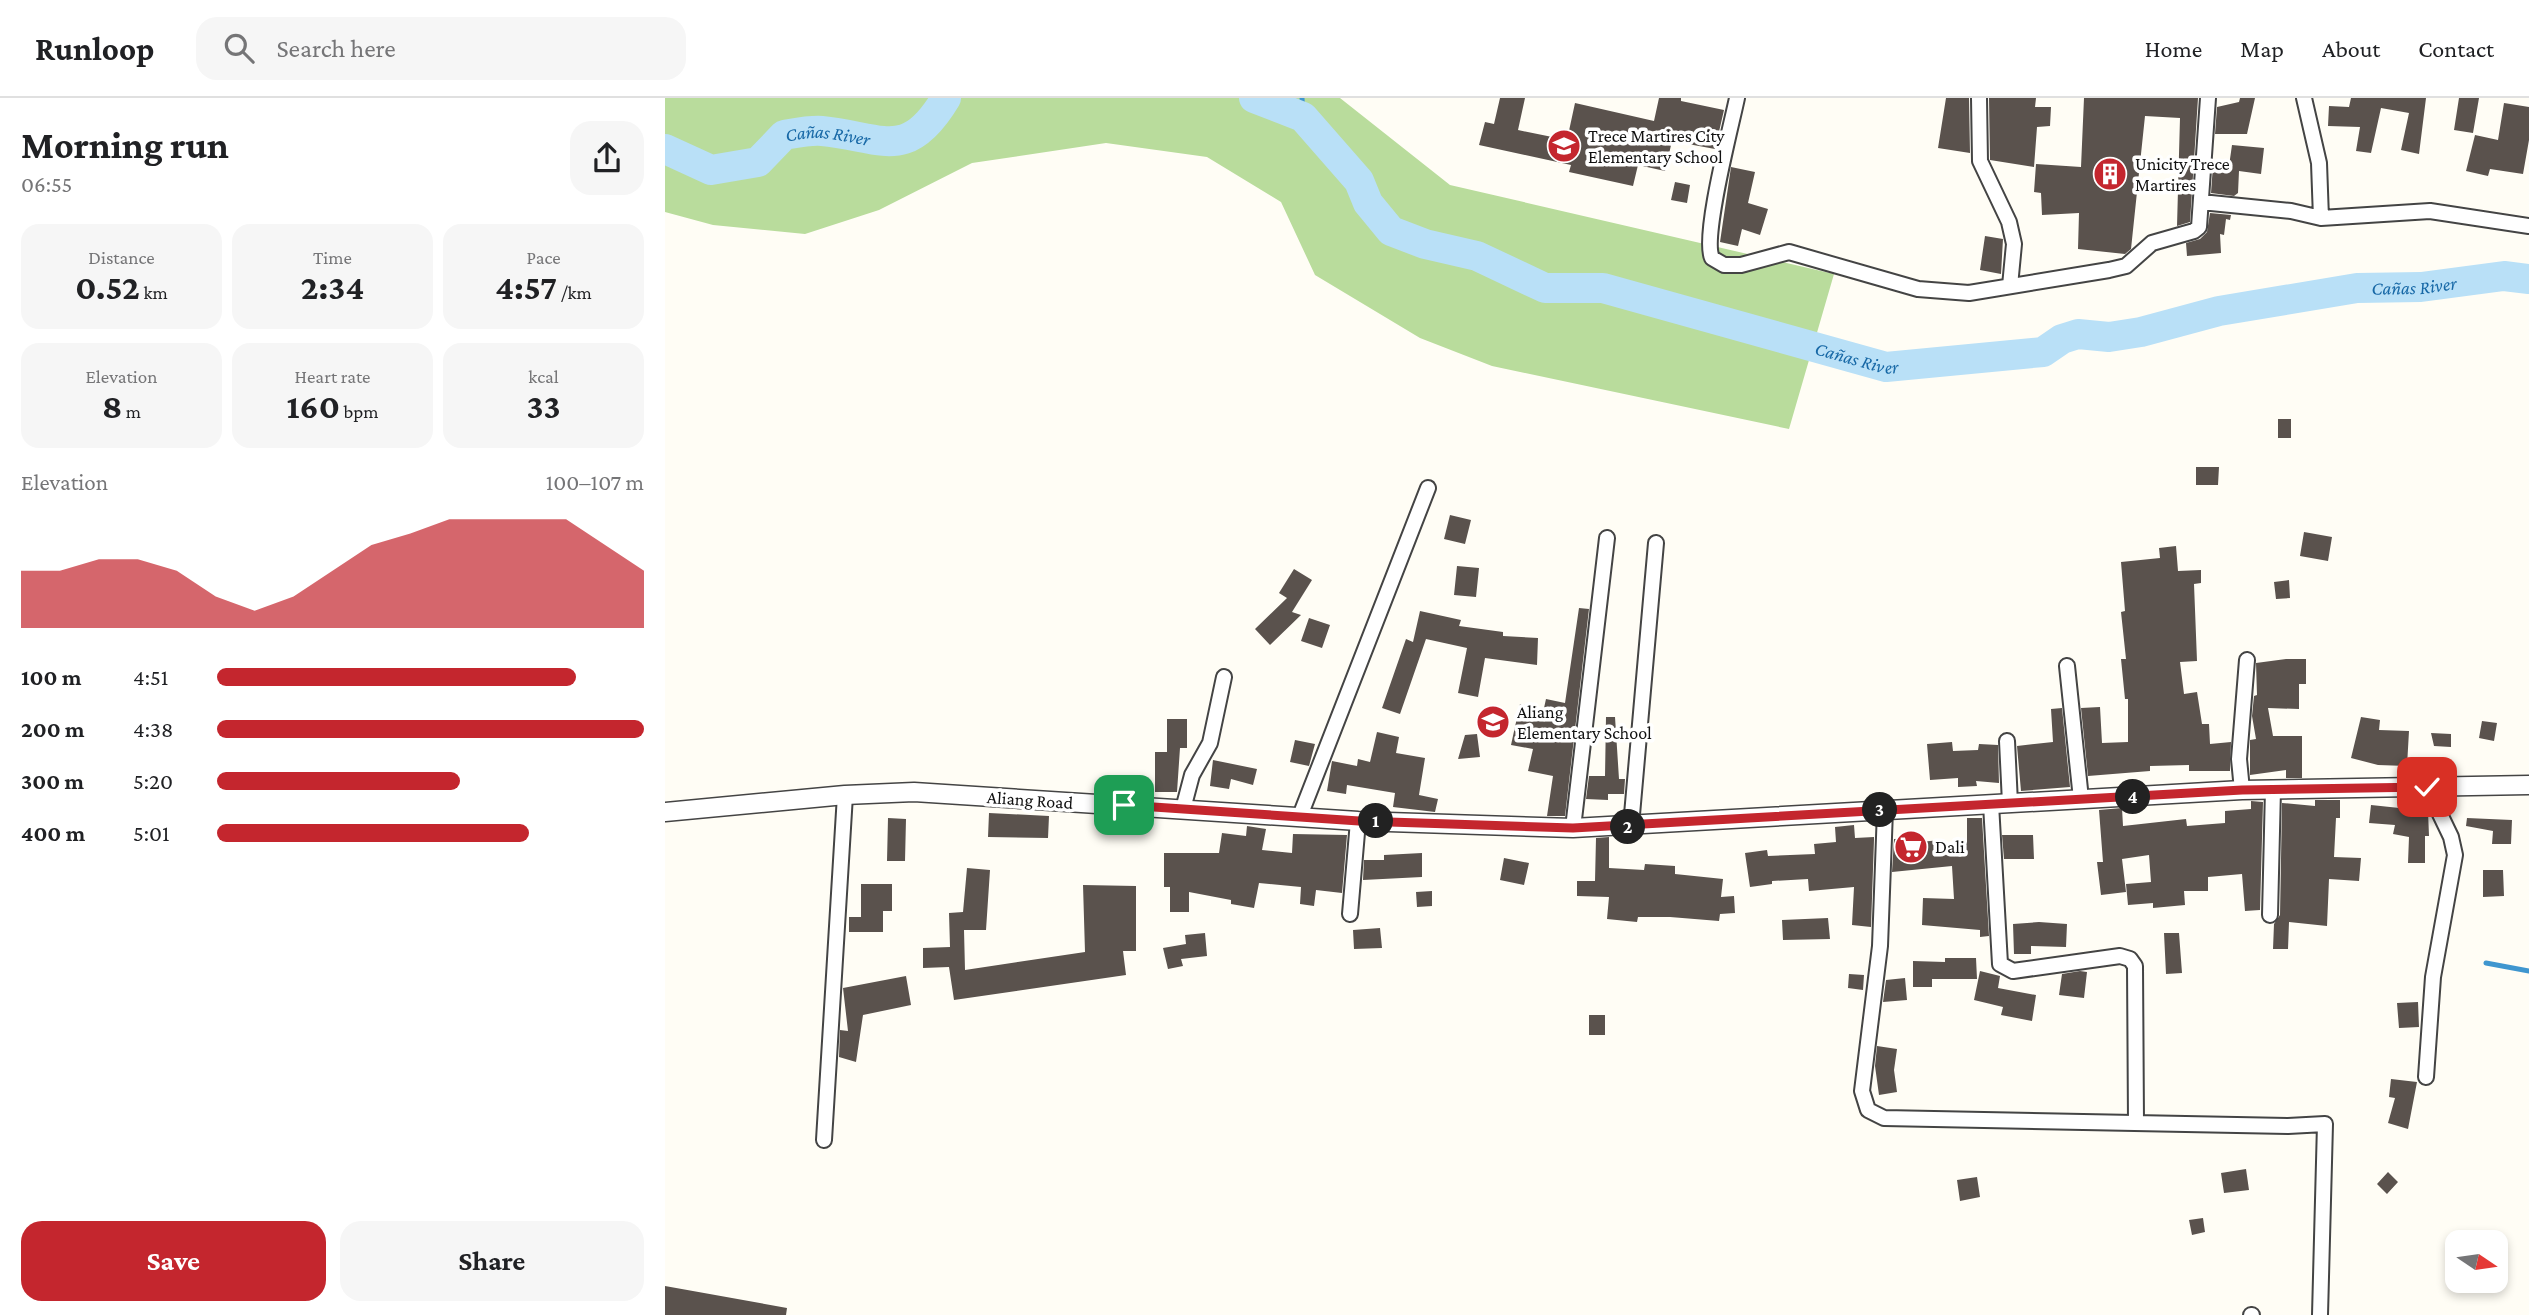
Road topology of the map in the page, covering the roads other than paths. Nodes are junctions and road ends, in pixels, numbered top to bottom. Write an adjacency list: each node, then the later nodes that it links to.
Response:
1 (1737, 98): 8 (street)
2 (1979, 98): 8 (street)
3 (2208, 98): 5 (street)
4 (2304, 98): 6 (street)
5 (2201, 202): 6 (street); 8 (street)
6 (2321, 218): 7 (street)
7 (2529, 226)
8 (2010, 286)
9 (1428, 488): 27 (street)
10 (1607, 538): 30 (street)
11 (1656, 543): 29 (street)
12 (2247, 660): 19 (street)
13 (2067, 666): 21 (street)
14 (1224, 677): 24 (street)
15 (2007, 741): 22 (street)
16 (2529, 785): 17 (street, Aliang Road)
17 (2427, 787): 18 (street, Aliang Road); 33 (street)
18 (2273, 789): 19 (street, Aliang Road); 32 (street)
19 (2242, 790): 21 (street, Aliang Road)
20 (845, 795): 24 (street, Aliang Road); 26 (street, Aliang Road); 35 (street)
21 (2081, 799): 22 (street, Aliang Road)
22 (2010, 803): 23 (street, Aliang Road)
23 (1991, 804): 25 (street, Aliang Road); 34 (street)
24 (1183, 809): 27 (street, Aliang Road)
25 (1885, 810): 29 (street, Aliang Road); 34 (street)
26 (665, 812)
27 (1300, 816): 28 (street, Aliang Road)
28 (1359, 821): 30 (street, Aliang Road); 31 (street)
29 (1631, 827): 30 (street, Aliang Road)
30 (1573, 828)
31 (1350, 914)
32 (2270, 915)
33 (2426, 1076)
34 (2136, 1122): 36 (street)
35 (824, 1140)
36 (2321, 1315)

